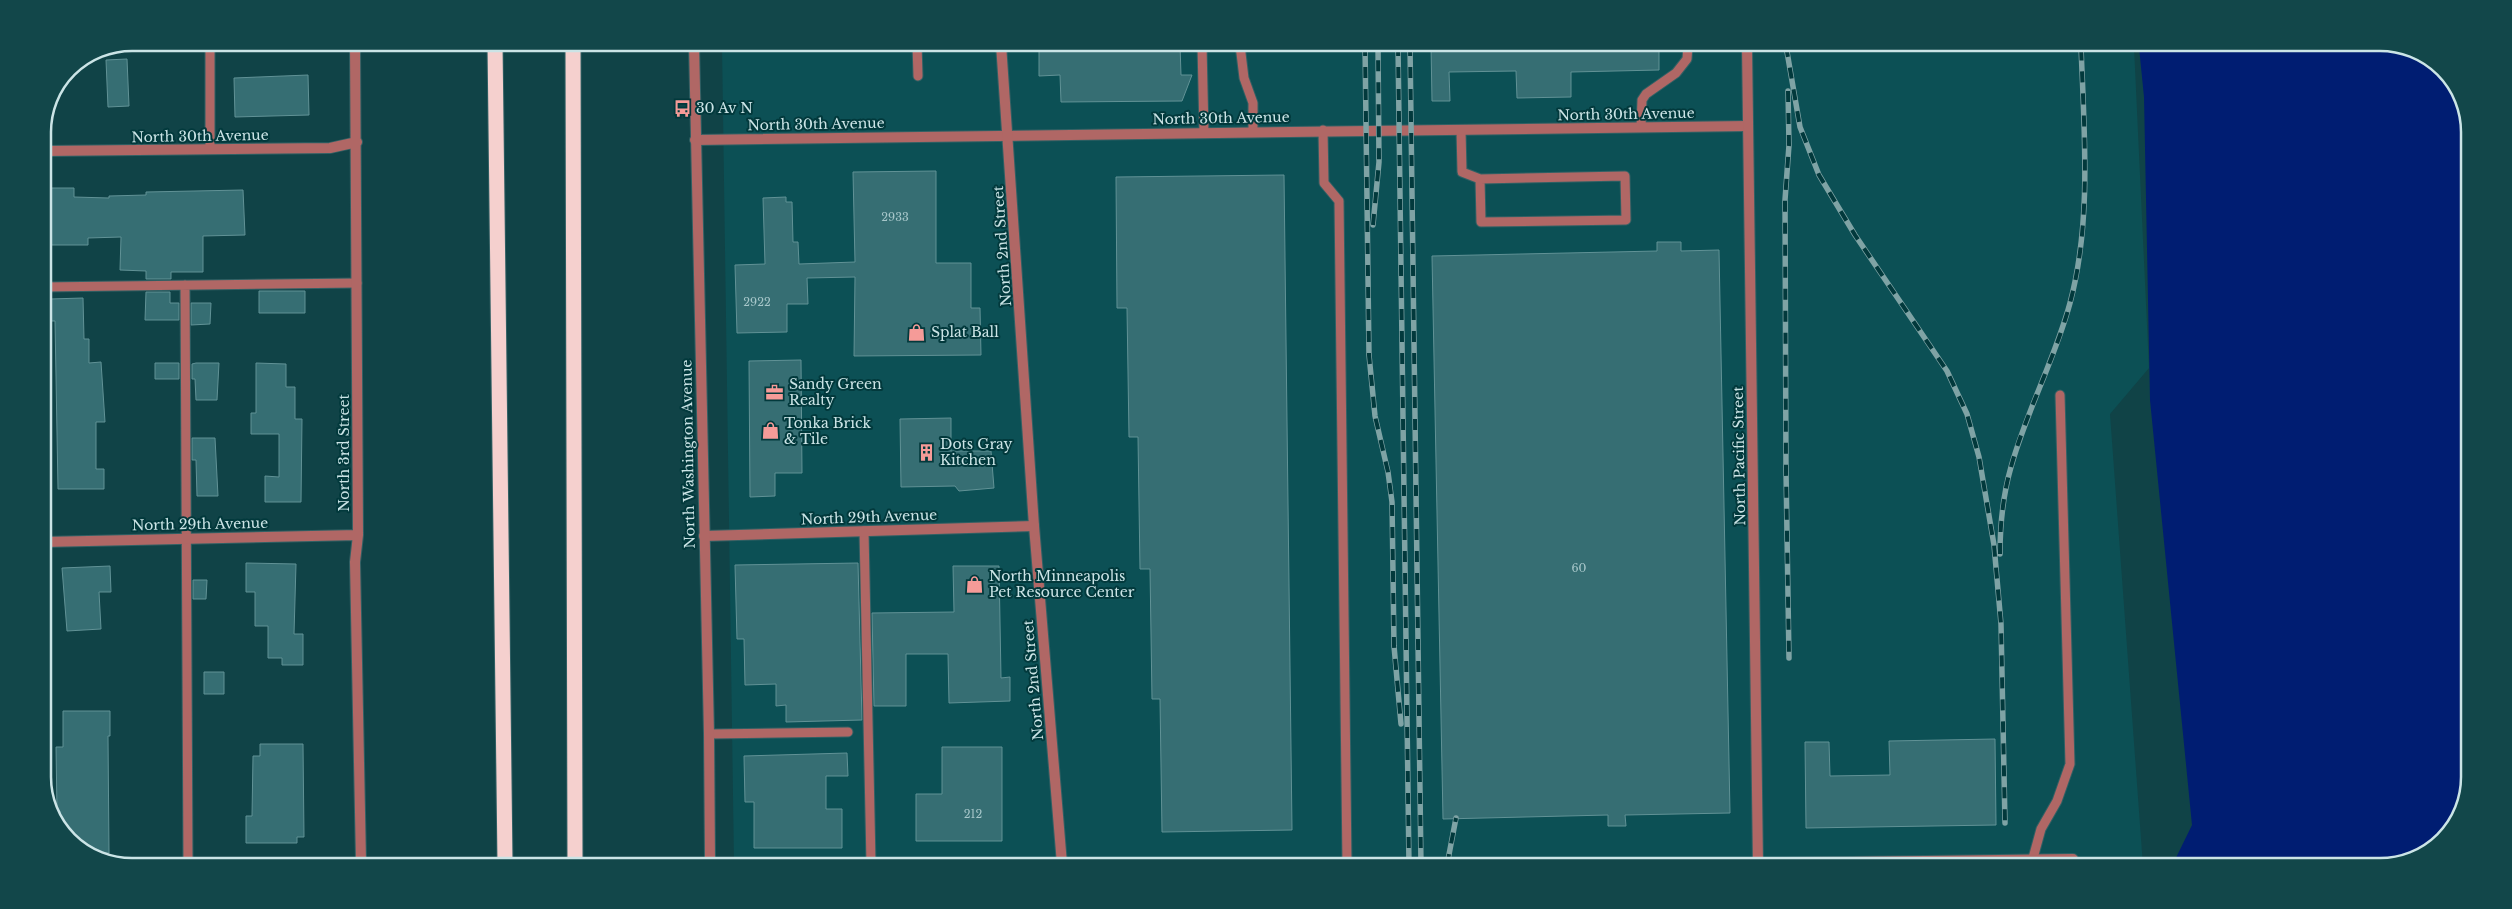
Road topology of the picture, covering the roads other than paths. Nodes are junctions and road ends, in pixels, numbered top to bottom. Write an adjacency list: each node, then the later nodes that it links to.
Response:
1 (210, 51): 22 (lane)
2 (355, 51): 21 (street, North 3rd Street)
3 (495, 51): 39 (highway)
4 (573, 51): 40 (highway)
5 (694, 51): 20 (street, North Washington Avenue)
6 (917, 51): 12 (lane)
7 (1002, 51): 19 (street, North 2nd Street)
8 (1202, 51): 18 (lane)
9 (1241, 51): 17 (lane)
10 (1688, 51): 14 (lane)
11 (1747, 51): 13 (street, North Pacific Street)
12 (918, 76)
13 (1748, 126): 14 (street, North 30th Avenue); 45 (street, North Pacific Street)
14 (1641, 127): 16 (street, North 30th Avenue)
15 (1323, 130): 16 (street, North 30th Avenue); 17 (street, North 30th Avenue); 44 (lane)
16 (1461, 130): 24 (lane)
17 (1253, 132): 18 (street, North 30th Avenue)
18 (1204, 133): 19 (street, North 30th Avenue)
19 (1008, 135): 20 (street, North 30th Avenue); 29 (street, North 2nd Street)
20 (695, 140): 32 (street, North Washington Avenue)
21 (356, 142): 22 (street, North 30th Avenue); 25 (street, North 3rd Street)
22 (210, 149): 23 (street, North 30th Avenue)
23 (51, 151)
24 (1480, 179): 24 (lane)
25 (357, 283): 26 (lane); 31 (street, North 3rd Street)
26 (186, 285): 27 (lane); 33 (lane)
27 (51, 287)
28 (2060, 395): 46 (lane)
29 (1034, 526): 30 (street, North 29th Avenue); 43 (street, North 2nd Street)
30 (864, 531): 32 (street, North 29th Avenue); 42 (lane)
31 (358, 535): 33 (street, North 29th Avenue); 38 (street, North 3rd Street)
32 (704, 536): 36 (street, North Washington Avenue)
33 (187, 538): 34 (street, North 29th Avenue); 37 (lane)
34 (51, 542)
35 (848, 732): 36 (lane)
36 (709, 734): 41 (street, North Washington Avenue)
37 (188, 858)
38 (361, 858)
39 (505, 858)
40 (576, 858)
41 (710, 858)
42 (871, 858)
43 (1062, 858)
44 (1347, 858)
45 (1758, 858)
46 (2033, 858)

